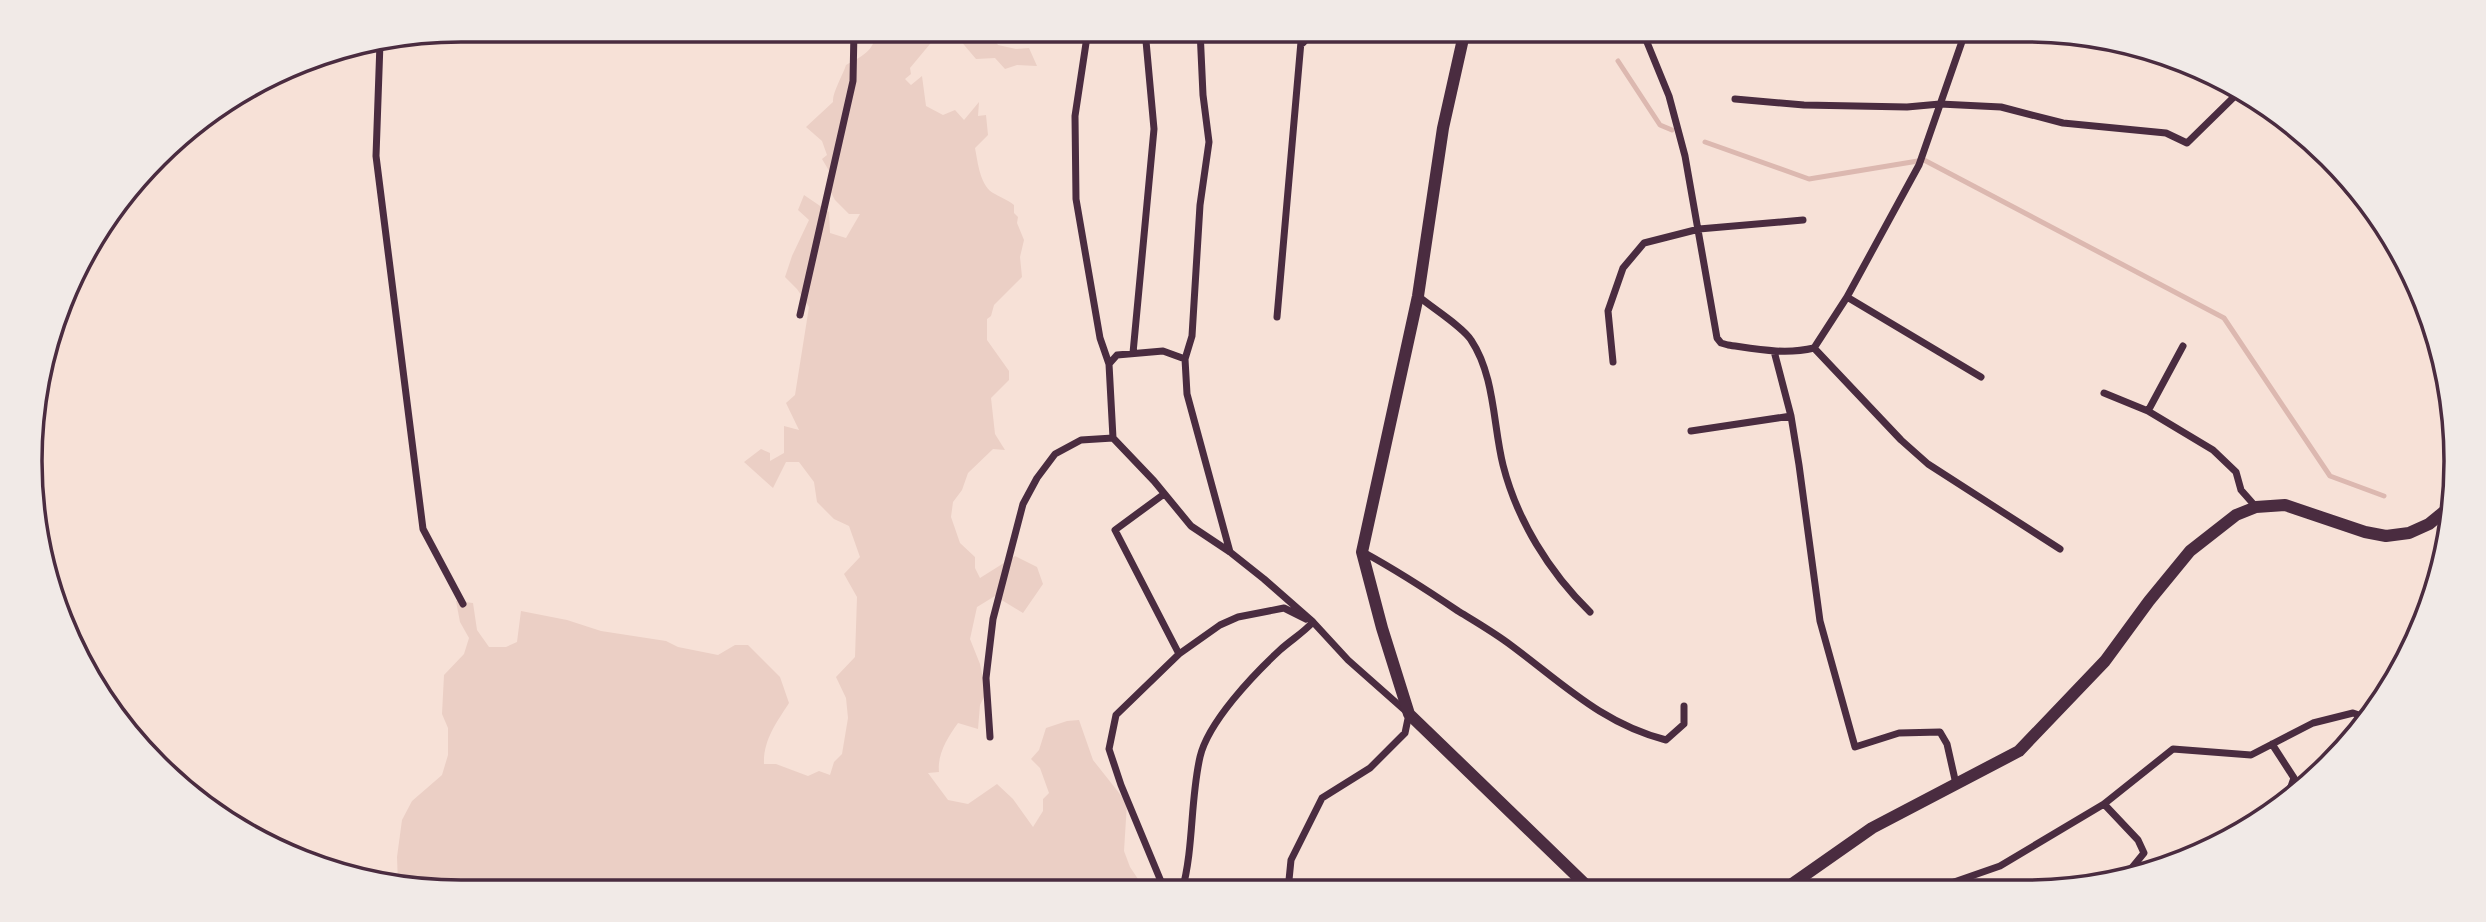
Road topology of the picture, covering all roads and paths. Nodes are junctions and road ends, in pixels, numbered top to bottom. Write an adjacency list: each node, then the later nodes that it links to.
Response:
1 (854, 42): 17 (street)
2 (1086, 42): 25 (street)
3 (1146, 42): 22 (street)
4 (1201, 42): 23 (street)
5 (1462, 42): 15 (street)
6 (1647, 42): 14 (street)
7 (1962, 42): 12 (street)
8 (1303, 43): 18 (street)
9 (380, 50): 38 (street)
10 (2234, 97): 12 (street)
11 (1735, 99): 12 (street)
12 (1940, 104): 16 (street)
13 (1803, 220): 14 (street)
14 (1699, 229): 21 (street); 24 (street)
15 (1418, 296): 37 (street); 39 (street)
16 (1847, 297): 20 (street); 26 (street)
17 (800, 315)
18 (1277, 317)
19 (2183, 346): 28 (street)
20 (1814, 348): 21 (street); 35 (street)
21 (1774, 351): 29 (street)
22 (1133, 354): 23 (street); 25 (street)
23 (1185, 359): 36 (street)
24 (1613, 362)
25 (1109, 365): 31 (street)
26 (1981, 377)
27 (2104, 393): 28 (street)
28 (2148, 411): 33 (street)
29 (1790, 416): 30 (street); 48 (street)
30 (1691, 431)
31 (1113, 439): 32 (street); 45 (street)
32 (1164, 494): 36 (street); 41 (street)
33 (2256, 507): 34 (street); 48 (street)
34 (2440, 515)
35 (2060, 549)
36 (1230, 552): 40 (street)
37 (1362, 552): 42 (street); 43 (street)
38 (463, 604)
39 (1590, 612)
40 (1313, 622): 41 (street); 43 (street); 52 (street)
41 (1179, 654): 51 (street)
42 (1684, 706)
43 (1409, 714): 53 (street); 54 (street)
44 (2358, 715): 46 (street)
45 (990, 737)
46 (2272, 744): 47 (street); 49 (street)
47 (2292, 783)
48 (1956, 784): 55 (street)
49 (2104, 804): 50 (street); 56 (street)
50 (2133, 866)
51 (1160, 880)
52 (1185, 880)
53 (1289, 880)
54 (1577, 880)
55 (1799, 880)
56 (1960, 880)

